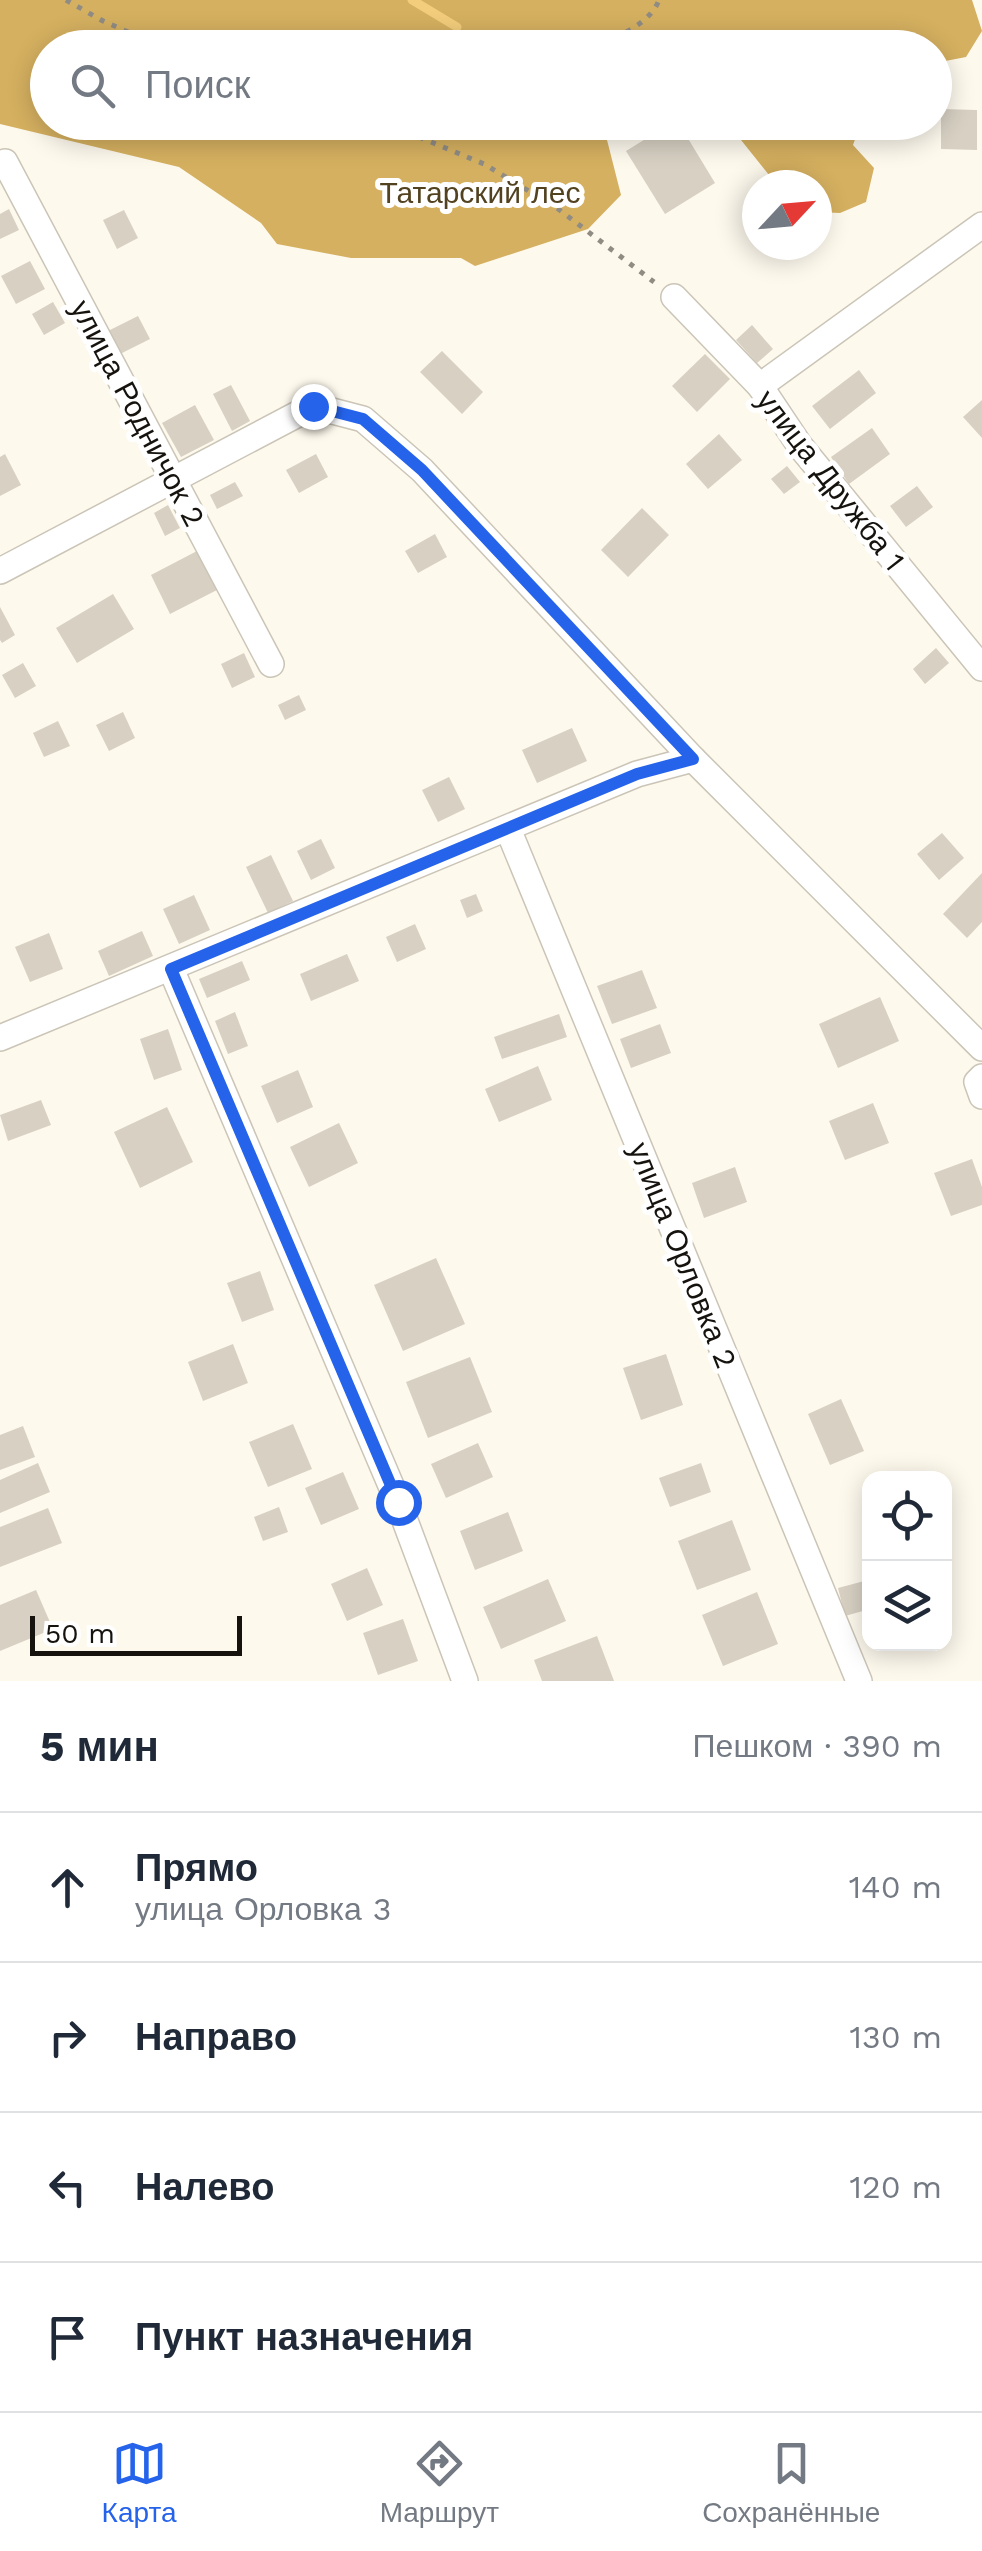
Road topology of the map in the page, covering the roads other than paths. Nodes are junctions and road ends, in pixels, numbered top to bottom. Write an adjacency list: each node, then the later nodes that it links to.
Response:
1 (5, 162): 5 (street, улица Родничок 2)
2 (982, 225): 4 (street)
3 (674, 297): 4 (street, улица Дружба 1)
4 (760, 386): 8 (street, улица Дружба 1)
5 (174, 480): 6 (street); 7 (street, улица Родничок 2); 9 (street)
6 (0, 570)
7 (270, 664)
8 (982, 668)
9 (693, 759): 10 (street); 13 (street)
10 (508, 829): 11 (street); 17 (street, улица Орловка 2)
11 (171, 969): 12 (street); 16 (street)
12 (0, 1038)
13 (982, 1048)
14 (982, 1077): 15 (street)
15 (982, 1096)
16 (464, 1681)
17 (859, 1681)

